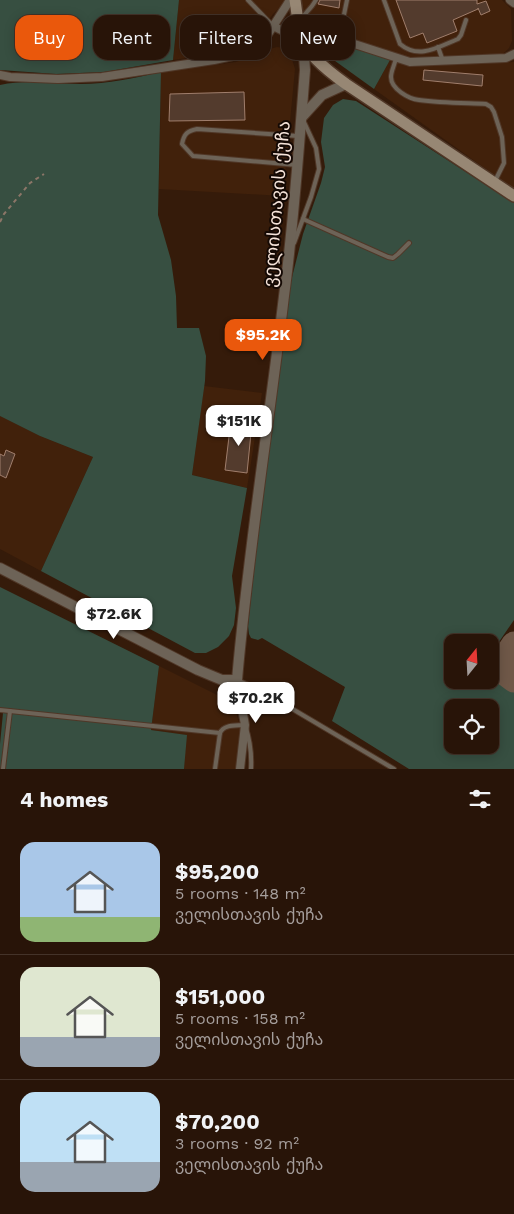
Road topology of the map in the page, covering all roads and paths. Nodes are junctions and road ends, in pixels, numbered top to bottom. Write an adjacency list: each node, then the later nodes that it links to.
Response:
1 (248, 0): 13 (lane)
2 (290, 0): 13 (street)
3 (295, 0): 9 (main road, ველისთავის ქუჩა)
4 (316, 0): 10 (lane)
5 (347, 0): 11 (lane)
6 (384, 0): 16 (lane)
7 (510, 0): 8 (street)
8 (514, 3)
9 (297, 15)
10 (304, 15)
11 (344, 15)
12 (466, 20): 16 (lane)
13 (272, 26): 14 (street); 22 (street)
14 (281, 30)
15 (355, 44): 18 (street)
16 (438, 47): 21 (lane)
17 (514, 54): 21 (street)
18 (396, 58): 21 (street); 28 (lane)
19 (304, 60): 24 (street, ველისთავის ქუჩა)
20 (318, 60): 23 (main road)
21 (443, 61)
22 (0, 77)
23 (346, 84): 24 (street); 28 (main road)
24 (302, 117): 25 (street, ველისთავის ქუჩა); 30 (lane)
25 (300, 136): 26 (street, ველისთავის ქუჩა); 26 (lane)
26 (297, 165): 33 (street, ველისთავის ქუჩა)
27 (44, 174): 31 (path)
28 (494, 183): 29 (main road)
29 (514, 196)
30 (303, 219): 32 (lane); 33 (lane)
31 (0, 222)
32 (409, 243)
33 (288, 259): 35 (street, ველისთავის ქუჩა)
34 (0, 568): 35 (street)
35 (237, 680): 38 (street); 45 (lane)
36 (0, 710): 37 (lane)
37 (10, 711): 39 (lane); 40 (lane)
38 (245, 725): 39 (lane); 43 (street); 44 (lane)
39 (220, 733): 42 (lane)
40 (4, 769): 41 (lane)
41 (9, 769)
42 (215, 769)
43 (240, 769)
44 (251, 769)
45 (394, 769)

